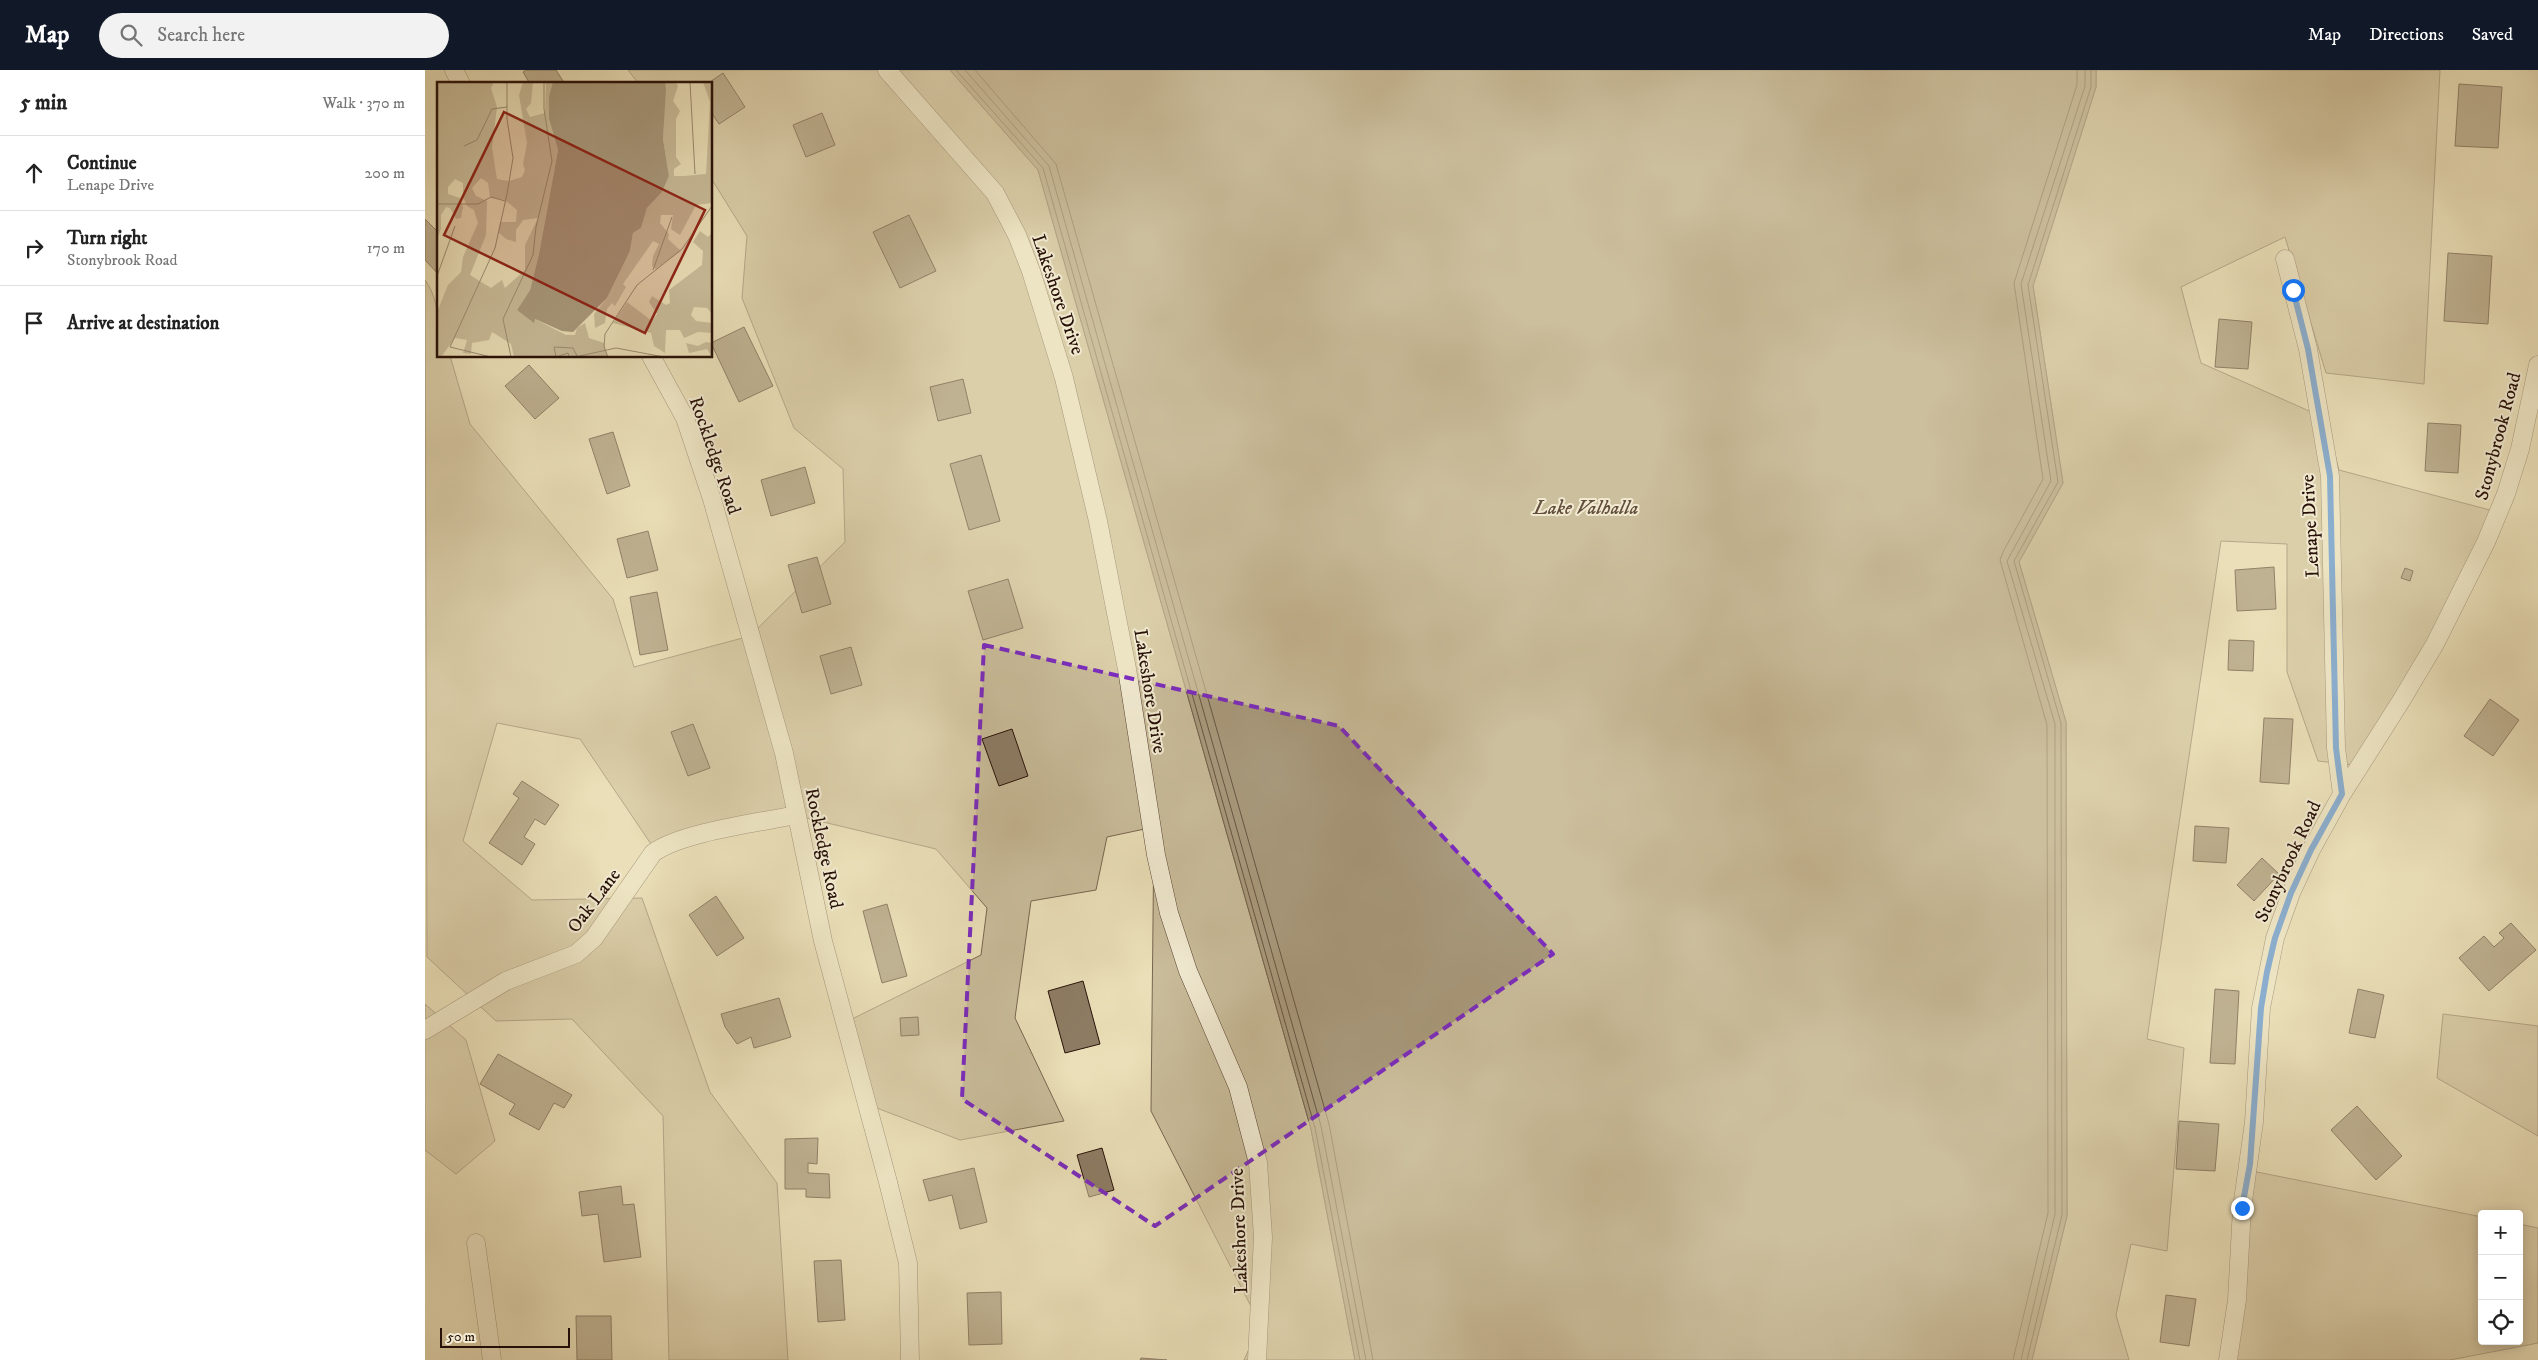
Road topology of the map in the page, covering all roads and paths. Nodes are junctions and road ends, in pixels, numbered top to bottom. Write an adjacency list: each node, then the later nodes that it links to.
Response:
1 (454, 70): 3 (street)
2 (887, 70): 13 (street, Lakeshore Drive)
3 (460, 82)
4 (2285, 259): 7 (street, Lenape Drive)
5 (652, 358): 8 (street, Rockledge Road)
6 (2538, 364): 7 (street, Stonybrook Road)
7 (2342, 794): 14 (street, Stonybrook Road)
8 (796, 815): 9 (street, Oak Lane); 12 (street, Rockledge Road)
9 (425, 1030)
10 (476, 1244): 11 (street)
11 (492, 1360)
12 (910, 1360)
13 (1257, 1360)
14 (2228, 1360)

